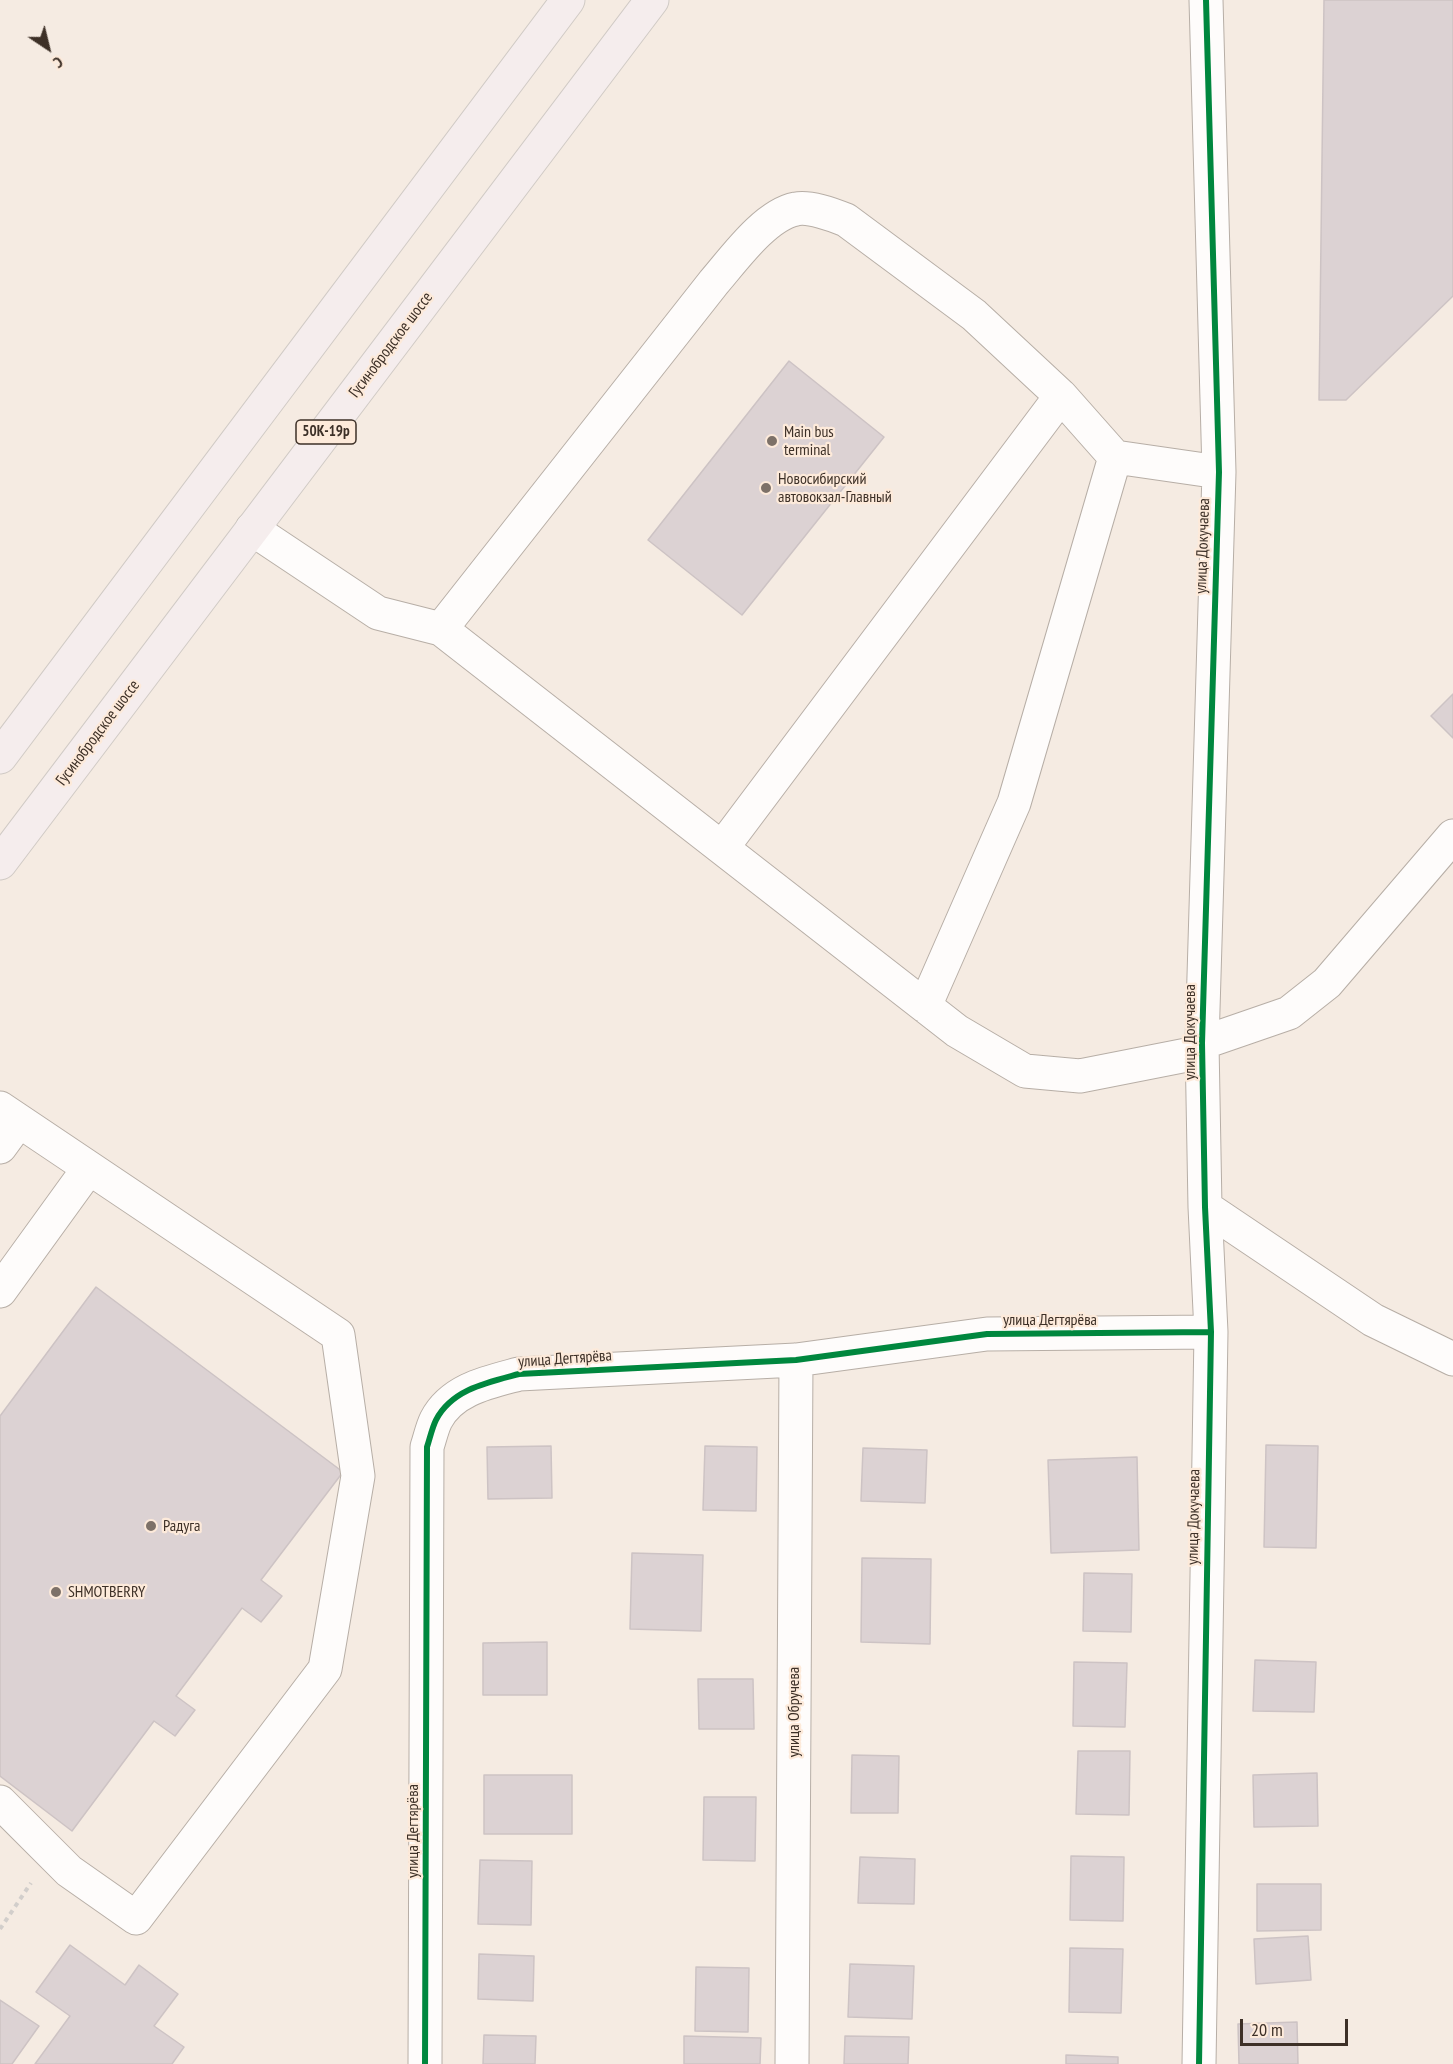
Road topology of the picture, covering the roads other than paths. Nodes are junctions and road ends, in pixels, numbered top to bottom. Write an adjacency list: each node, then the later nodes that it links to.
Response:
1 (568, 0): 9 (main road)
2 (652, 0): 7 (main road, Гусинобродское шоссе / 50К-19р)
3 (1206, 0): 6 (street, улица Докучаева)
4 (1061, 396): 5 (street); 8 (street); 11 (street)
5 (1115, 457): 6 (street); 13 (street)
6 (1219, 472): 14 (street, улица Докучаева)
7 (252, 530): 8 (street); 12 (main road, Гусинобродское шоссе / 50К-19р)
8 (441, 629): 11 (street)
9 (0, 757)
10 (1453, 837): 14 (street)
11 (722, 849): 13 (street)
12 (0, 863)
13 (925, 1006): 14 (street)
14 (1202, 1047): 18 (street, улица Докучаева)
15 (10, 1115): 16 (street); 17 (street)
16 (0, 1147)
17 (89, 1168): 19 (street); 23 (street)
18 (1205, 1207): 20 (street, улица Докучаева); 21 (street)
19 (0, 1291)
20 (1211, 1332): 22 (street, улица Дегтярёва); 26 (street, улица Докучаева)
21 (1453, 1359)
22 (796, 1360): 24 (street, улица Дегтярёва); 25 (street, улица Обручева)
23 (0, 1802)
24 (425, 2064)
25 (792, 2064)
26 (1198, 2064)

